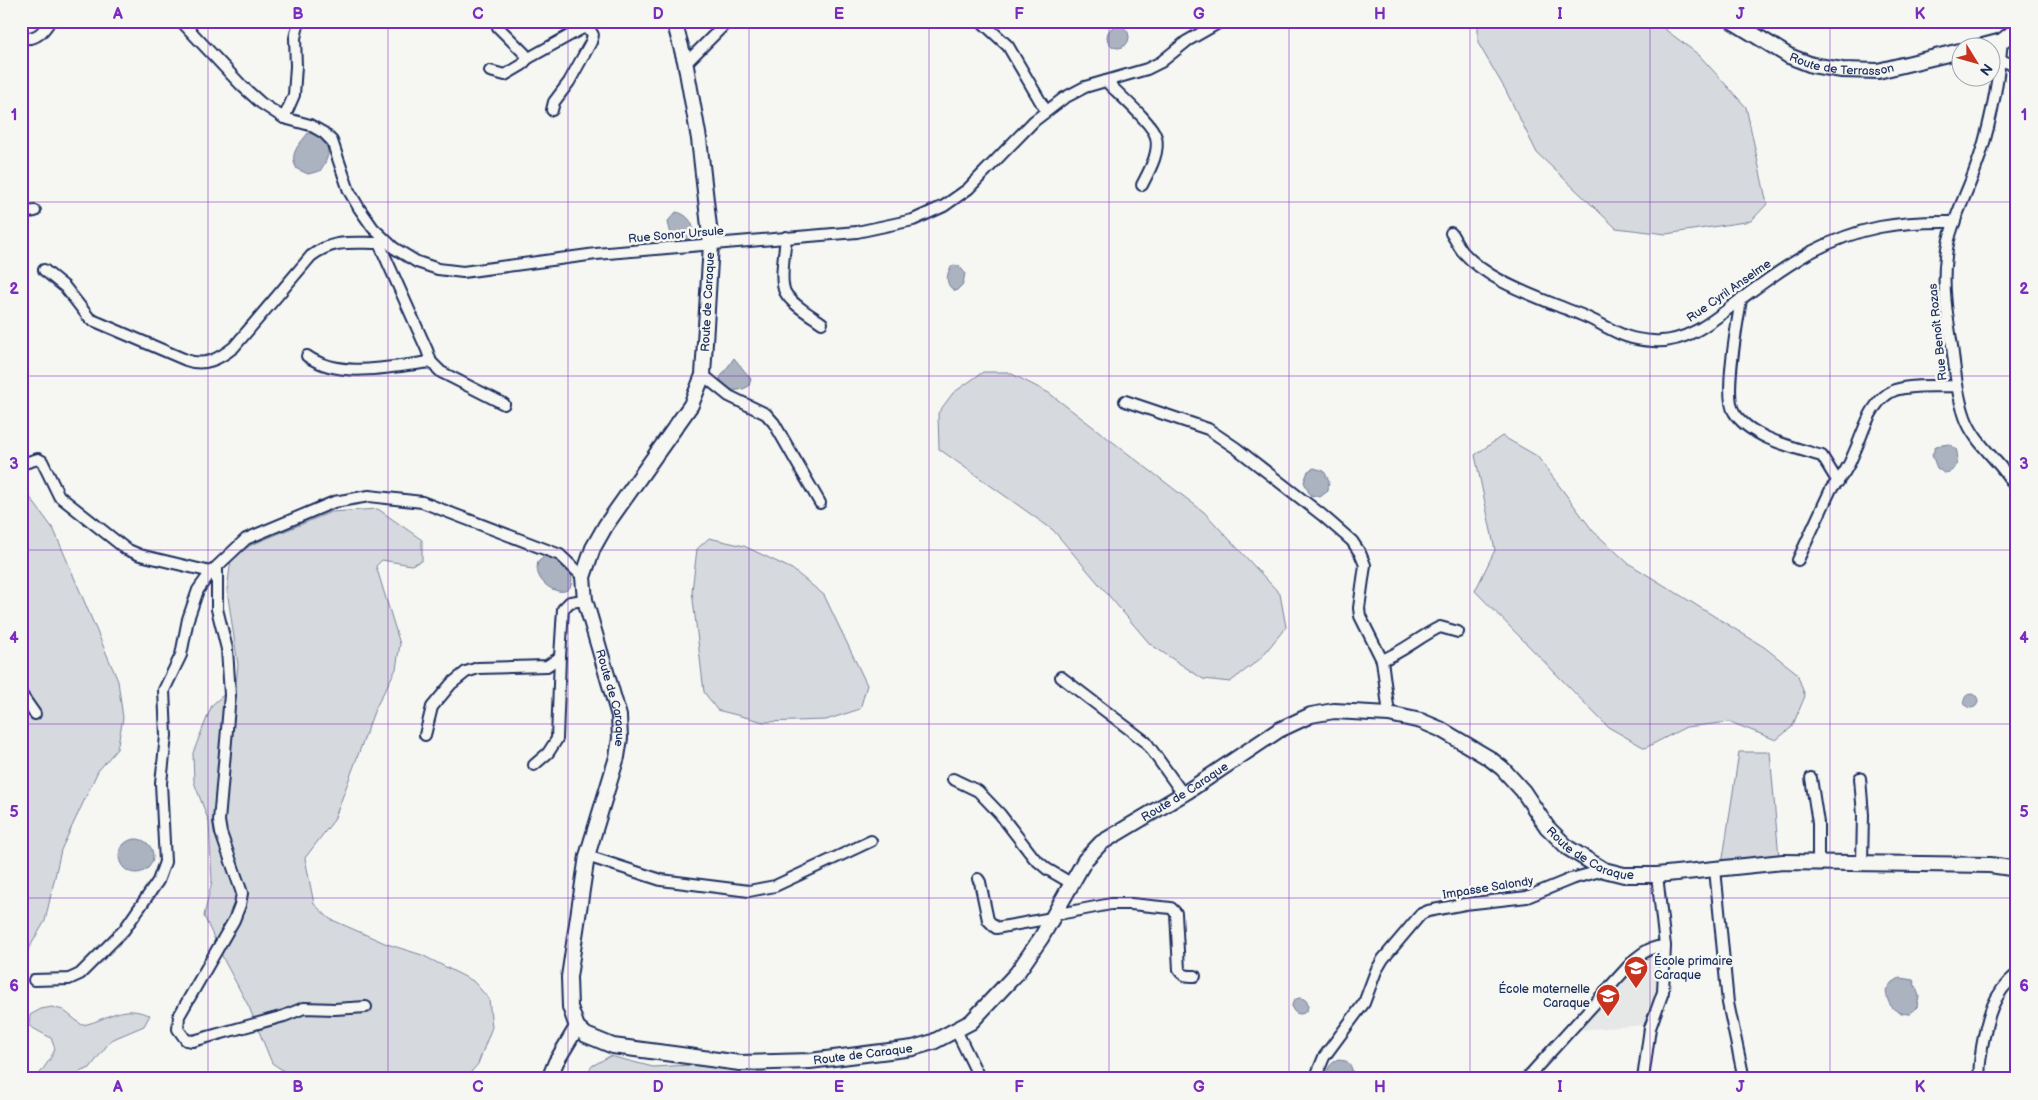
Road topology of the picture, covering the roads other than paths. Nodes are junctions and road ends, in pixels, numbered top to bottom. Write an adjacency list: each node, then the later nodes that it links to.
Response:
1 (50, 21): 11 (street)
2 (181, 21): 23 (street, Rue Sonor Ursule)
3 (299, 21): 23 (street)
4 (496, 21): 14 (street)
5 (674, 21): 16 (street, Route de Caraque)
6 (728, 21): 16 (street)
7 (981, 21): 22 (street)
8 (1222, 21): 19 (street, Rue Sonor Ursule)
9 (1732, 21): 13 (street, Route de Terrasson)
10 (2017, 29): 12 (street)
11 (23, 38)
12 (2002, 41): 15 (street, Rue Benoît Rozas)
13 (1950, 53)
14 (527, 59): 18 (street); 21 (street)
15 (2000, 60): 17 (street)
16 (686, 63): 31 (street, Route de Caraque)
17 (2017, 66)
18 (490, 71)
19 (1106, 81): 22 (street, Rue Sonor Ursule); 24 (street)
20 (1995, 88): 27 (street, Rue Benoît Rozas)
21 (552, 110)
22 (1046, 111): 29 (street, Rue Sonor Ursule)
23 (284, 118): 30 (street, Rue Sonor Ursule)
24 (1142, 185)
25 (35, 211): 26 (street)
26 (21, 213)
27 (1955, 222): 33 (street, Rue Cyril Anselme); 38 (street, Rue Benoît Rozas)
28 (1451, 233): 33 (street, Rue Cyril Anselme)
29 (786, 237): 31 (street, Rue Sonor Ursule); 34 (street)
30 (382, 241): 31 (street, Rue Sonor Ursule); 32 (street); 36 (street)
31 (711, 244): 37 (street, Route de Caraque)
32 (44, 270)
33 (1741, 298): 42 (street)
34 (822, 323)
35 (308, 356): 36 (street)
36 (431, 362): 40 (street)
37 (703, 375): 44 (street); 47 (street, Route de Caraque)
38 (1957, 386): 42 (street); 43 (street, Rue Benoît Rozas)
39 (1125, 401): 51 (street)
40 (504, 404)
41 (21, 464): 46 (street)
42 (1838, 482): 45 (street)
43 (2017, 491)
44 (820, 503)
45 (1798, 560)
46 (214, 570): 47 (street); 76 (street); 77 (street)
47 (583, 576): 48 (street, Route de Caraque)
48 (585, 600): 50 (street); 63 (street, Route de Caraque)
49 (1458, 632): 51 (street)
50 (560, 658): 56 (street); 57 (street)
51 (1382, 660): 55 (street)
52 (1061, 677): 61 (street)
53 (21, 694): 54 (street)
54 (35, 714)
55 (1388, 714): 61 (street, Route de Caraque); 68 (street, Route de Caraque)
56 (425, 735)
57 (534, 765)
58 (1811, 778): 64 (street)
59 (1860, 778): 65 (street)
60 (953, 779): 71 (street)
61 (1183, 794): 71 (street, Route de Caraque)
62 (871, 841): 63 (street)
63 (587, 856): 78 (street, Route de Caraque)
64 (1818, 862): 65 (street, Route de Caraque); 67 (street, Route de Caraque)
65 (1862, 862): 66 (street, Route de Caraque)
66 (2017, 868)
67 (1715, 869): 69 (street, Route de Caraque); 85 (street)
68 (1604, 870): 69 (street, Route de Caraque); 82 (street, Impasse Salondy)
69 (1657, 875): 73 (street)
70 (978, 880): 72 (street)
71 (1071, 883): 72 (street, Route de Caraque)
72 (1053, 916): 75 (street); 79 (street, Route de Caraque)
73 (1665, 946): 83 (street); 84 (street)
74 (2017, 974): 86 (street)
75 (1195, 976)
76 (34, 980)
77 (366, 1006)
78 (577, 1027): 79 (street, Route de Caraque); 80 (street)
79 (956, 1030): 81 (street)
80 (549, 1079)
81 (980, 1079)
82 (1316, 1079)
83 (1526, 1079)
84 (1642, 1079)
85 (1744, 1079)
86 (1980, 1079)

